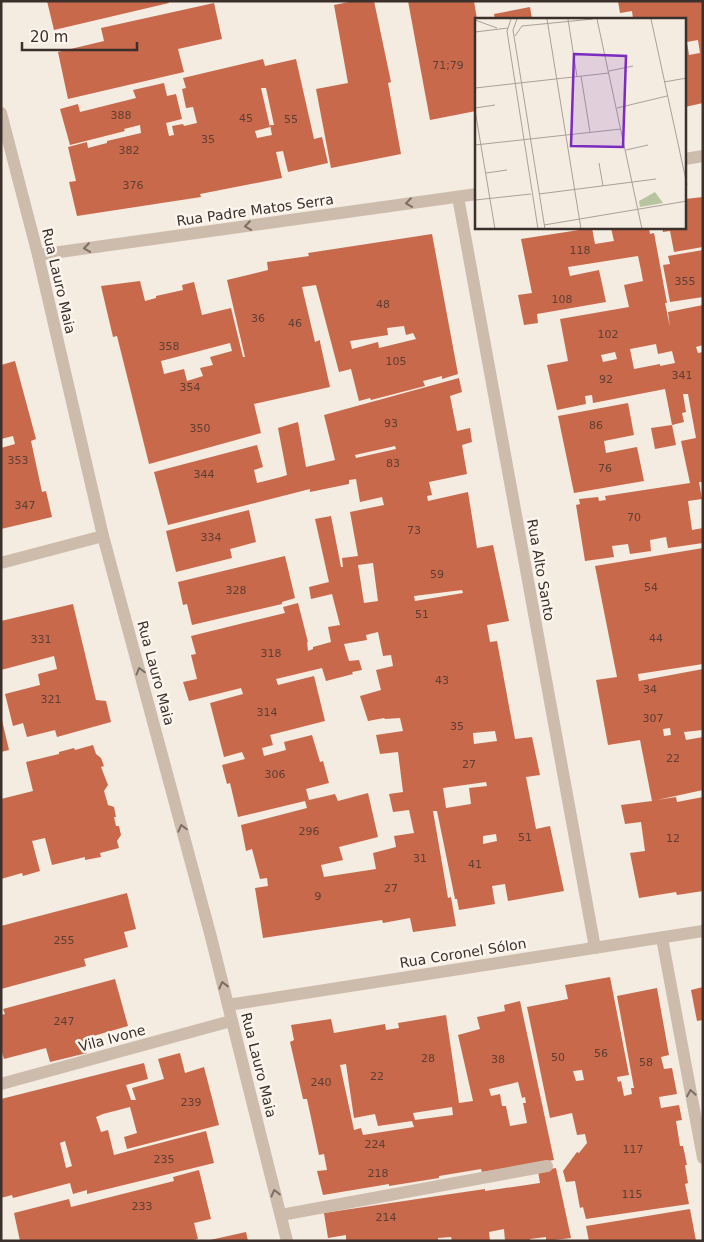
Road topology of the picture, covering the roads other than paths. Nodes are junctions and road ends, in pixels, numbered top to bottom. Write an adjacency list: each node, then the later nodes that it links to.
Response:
1 (1, 112): 6 (street, Rua Lauro Maia)
2 (703, 156): 3 (street)
3 (686, 159)
4 (475, 194): 5 (street, Rua Padre Matos Serra)
5 (458, 197): 6 (street, Rua Padre Matos Serra, one-way to 6); 11 (street, Rua Alto Santo)
6 (38, 255): 7 (street, Rua Lauro Maia)
7 (103, 536): 8 (street); 12 (street, Rua Lauro Maia, one-way to 7)
8 (1, 564)
9 (703, 931): 10 (street, Rua Coronel Sólon)
10 (662, 938): 11 (street, Rua Coronel Sólon); 15 (street, one-way to 10)
11 (595, 948): 12 (street, Rua Coronel Sólon)
12 (228, 1005): 13 (street, Rua Lauro Maia)
13 (232, 1021): 14 (street, Vila Ivone); 17 (street, Rua Lauro Maia, one-way to 13)
14 (1, 1084)
15 (703, 1158)
16 (548, 1166): 17 (street)
17 (281, 1215): 18 (street, Rua Lauro Maia)
18 (287, 1241)

